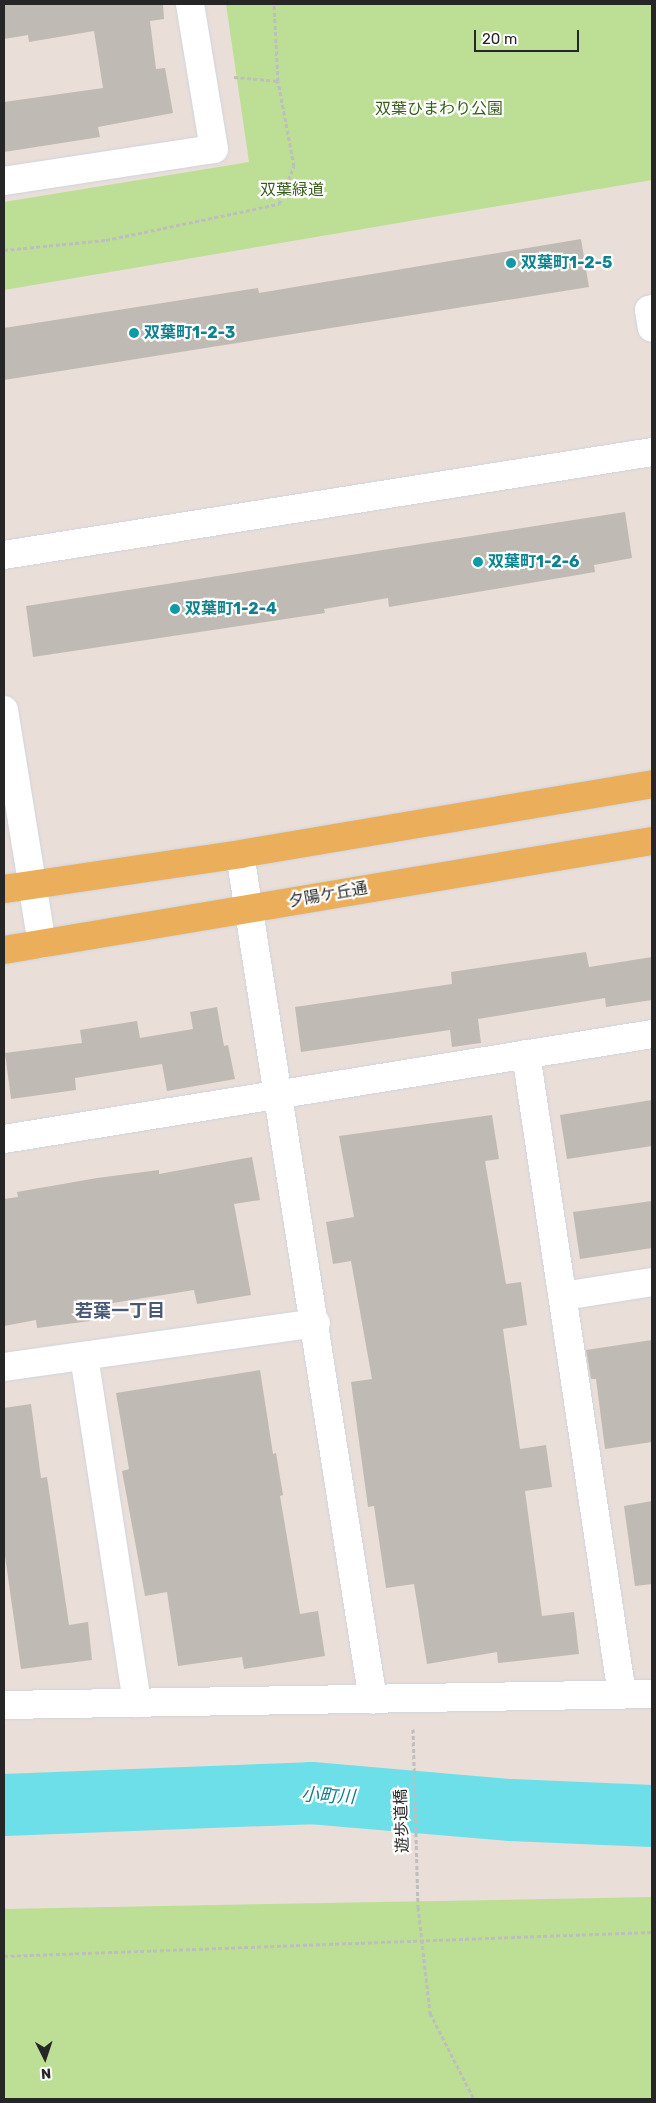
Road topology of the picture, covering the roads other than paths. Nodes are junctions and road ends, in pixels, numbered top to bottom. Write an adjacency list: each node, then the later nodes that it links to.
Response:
1 (190, 4): 2 (street)
2 (4, 181)
3 (652, 309): 4 (street)
4 (652, 328)
5 (652, 452): 6 (street)
6 (4, 555)
7 (4, 710): 11 (street)
8 (652, 784): 10 (main road)
9 (652, 841): 13 (main road, 夕陽ケ丘通)
10 (240, 854): 11 (main road); 13 (street)
11 (32, 885): 12 (main road); 14 (street)
12 (4, 889)
13 (246, 909): 14 (main road, 夕陽ケ丘通); 18 (street)
14 (42, 944): 15 (main road, 夕陽ケ丘通)
15 (4, 950)
16 (652, 1034): 17 (street)
17 (526, 1054): 18 (street); 21 (street)
18 (277, 1094): 19 (street); 22 (street)
19 (4, 1139)
20 (652, 1282): 21 (street)
21 (564, 1296): 26 (street)
22 (316, 1322): 23 (street); 27 (street)
23 (84, 1356): 24 (street); 28 (street)
24 (4, 1367)
25 (652, 1694): 26 (street)
26 (622, 1695): 27 (street)
27 (373, 1700): 28 (street)
28 (137, 1703): 29 (street)
29 (4, 1705)

